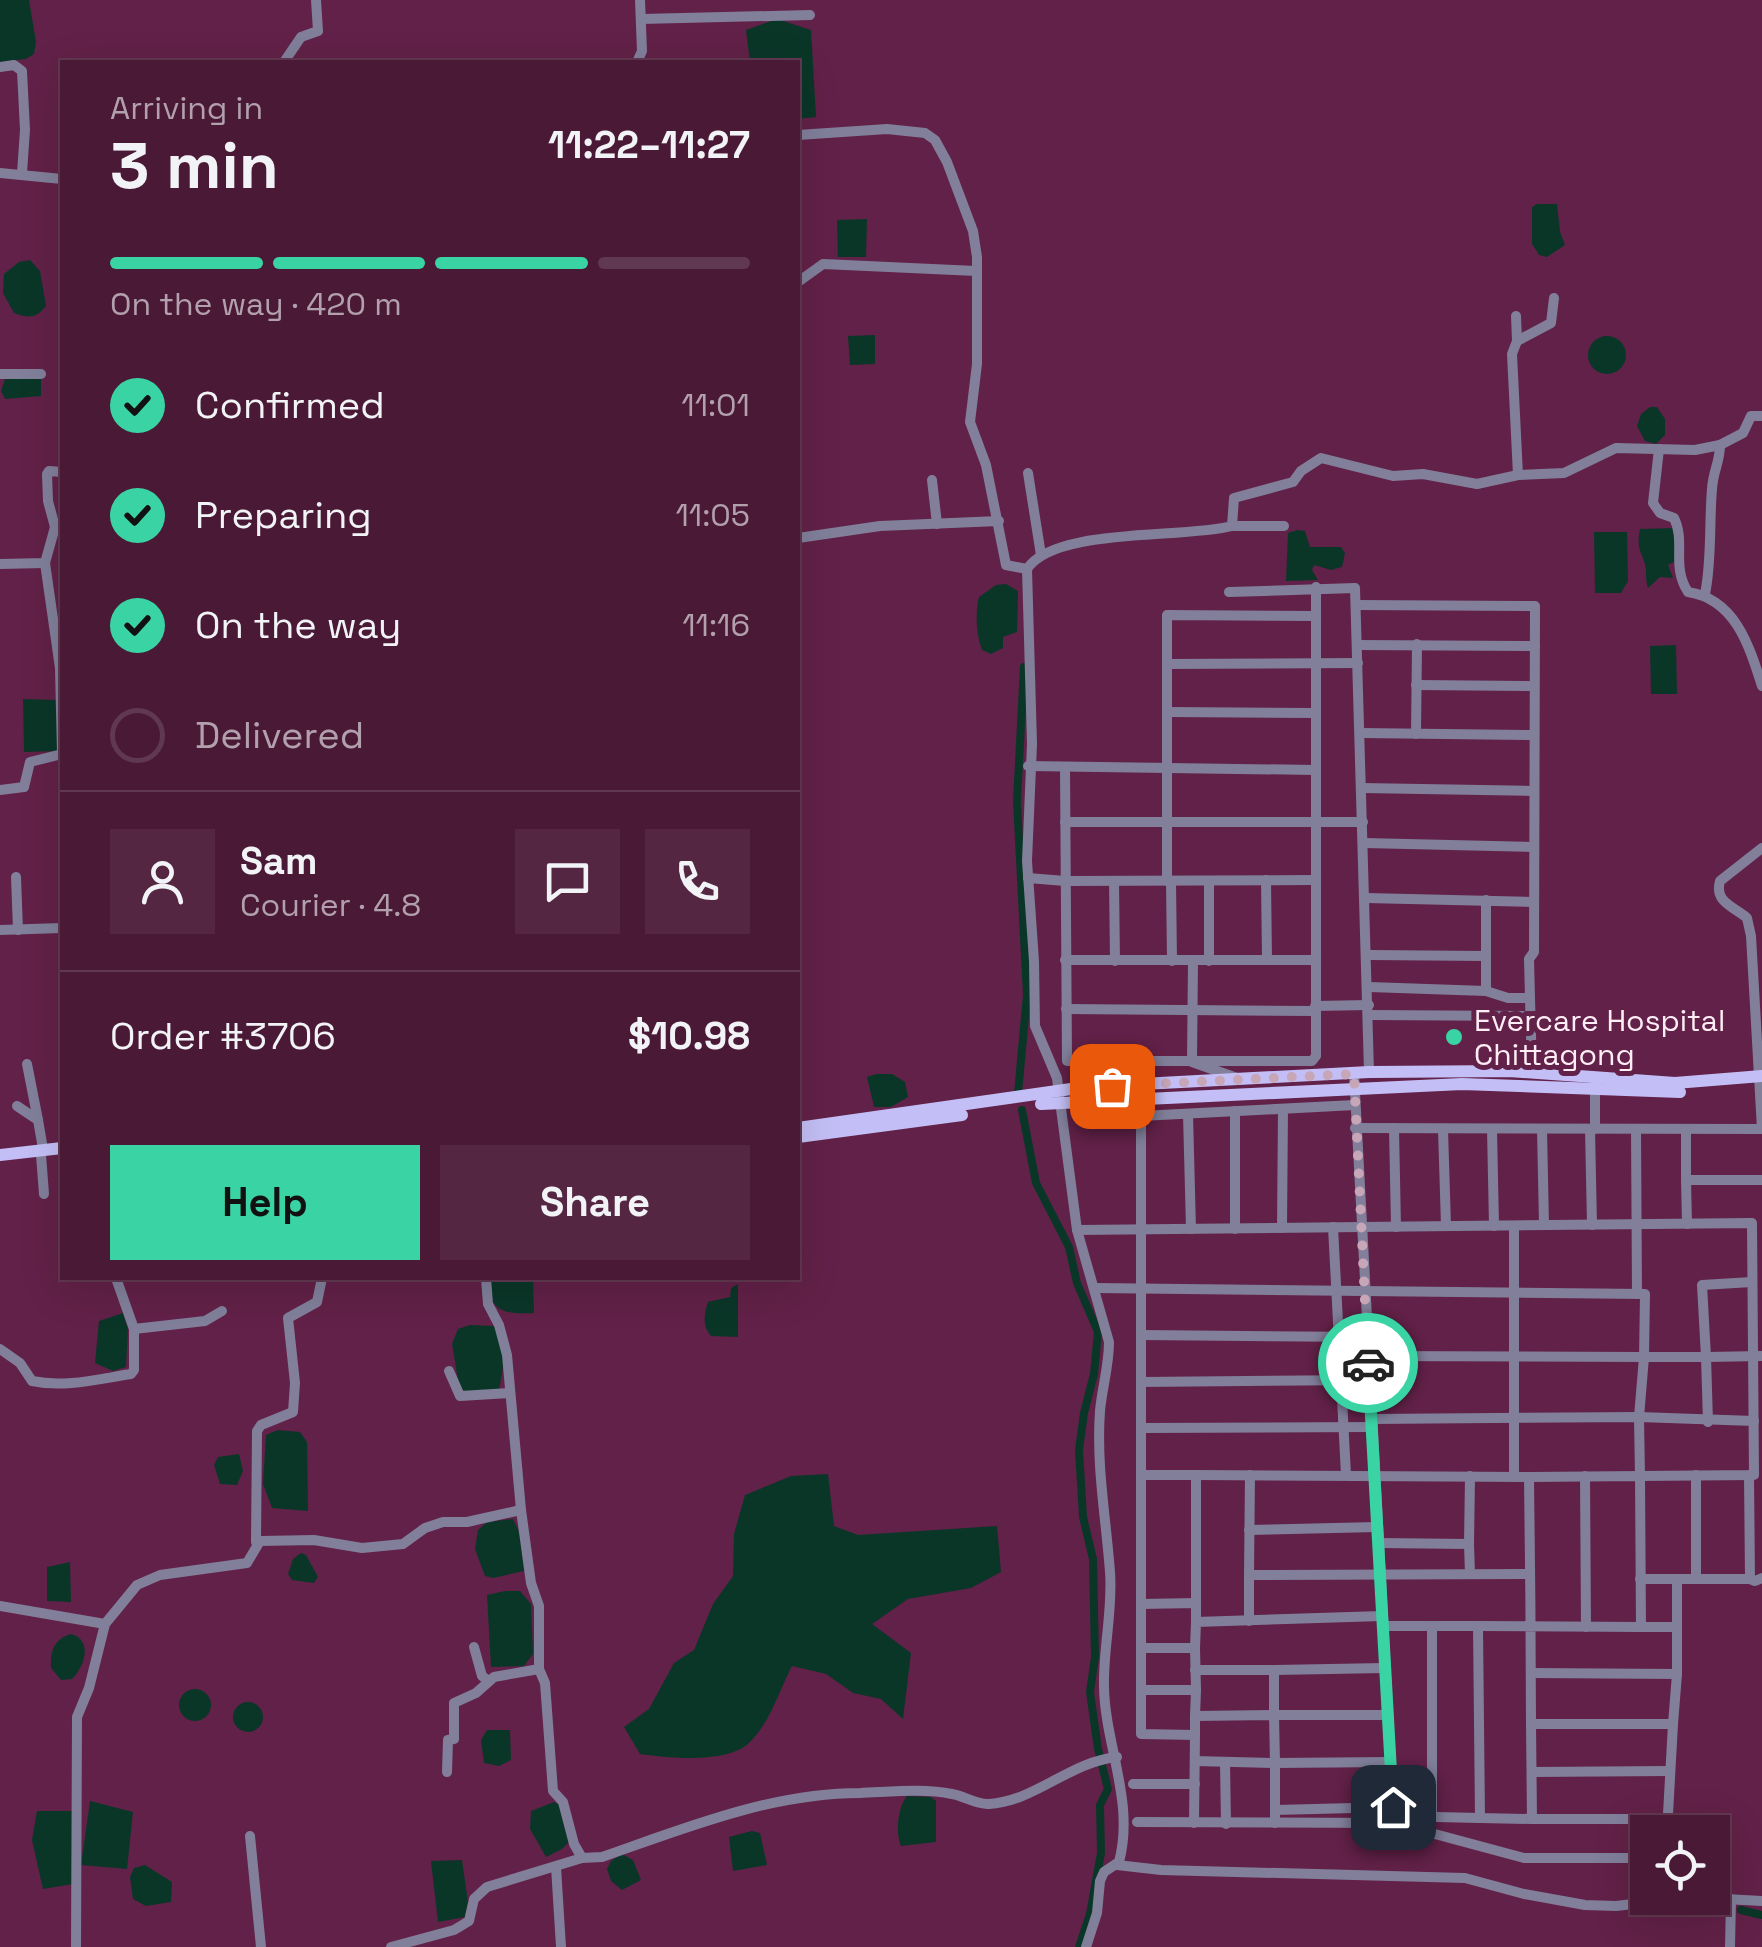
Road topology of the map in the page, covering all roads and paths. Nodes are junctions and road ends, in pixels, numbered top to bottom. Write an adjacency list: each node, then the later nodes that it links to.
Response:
1 (316, 0): 5 (street)
2 (640, 0): 4 (street)
3 (810, 14): 4 (street)
4 (642, 19): 6 (street)
5 (285, 60)
6 (638, 60)
7 (0, 67): 10 (street)
8 (800, 135): 12 (street)
9 (0, 172): 10 (street)
10 (22, 173): 11 (street)
11 (60, 179)
12 (976, 270): 13 (street); 26 (street)
13 (800, 281)
14 (1554, 298): 16 (street)
15 (1516, 316): 16 (street)
16 (1517, 340): 24 (street)
17 (0, 374): 18 (street)
18 (42, 374)
19 (1762, 416): 20 (street)
20 (1720, 445): 21 (street); 37 (street)
21 (1659, 449): 24 (street); 37 (street)
22 (60, 472): 32 (street)
23 (1028, 473): 31 (street)
24 (1518, 475): 28 (street)
25 (932, 480): 27 (street)
26 (1000, 521): 27 (street); 34 (street)
27 (937, 524): 30 (street)
28 (1232, 526): 29 (street); 31 (street)
29 (1284, 526)
30 (800, 538)
31 (1041, 554): 34 (street)
32 (45, 563): 33 (street); 43 (street)
33 (0, 564)
34 (1027, 569): 56 (street)
35 (1316, 587): 36 (street); 38 (street); 39 (street)
36 (1228, 592)
37 (1705, 594): 49 (street)
38 (1356, 605): 41 (street); 42 (street)
39 (1316, 616): 45 (street); 46 (street)
40 (1417, 644): 41 (street); 42 (street); 47 (street)
41 (1357, 645): 44 (street)
42 (1534, 646): 48 (street)
43 (60, 661)
44 (1358, 663): 46 (street); 52 (street)
45 (1166, 664): 46 (street); 50 (street)
46 (1315, 664): 51 (street)
47 (1416, 684): 48 (street); 53 (street)
48 (1534, 686): 54 (street)
49 (1762, 686)
50 (1167, 712): 51 (street); 58 (street)
51 (1315, 713): 59 (street)
52 (1360, 734): 53 (street); 60 (street)
53 (1416, 734): 54 (street)
54 (1534, 735): 62 (street)
55 (60, 754): 61 (street)
56 (1028, 766): 57 (street); 71 (street)
57 (1065, 767): 58 (street); 63 (street)
58 (1168, 768): 59 (street); 66 (street)
59 (1315, 770): 65 (street)
60 (1362, 788): 62 (street); 64 (street)
61 (0, 790)
62 (1534, 791): 68 (street)
63 (1065, 822): 66 (street); 75 (street)
64 (1363, 822): 65 (street); 67 (street)
65 (1315, 823): 66 (street); 74 (street)
66 (1167, 824): 77 (street)
67 (1364, 843): 68 (street); 78 (street)
68 (1534, 848): 80 (street)
69 (1762, 848): 84 (street)
70 (16, 878): 83 (street)
71 (1028, 878): 75 (street); 110 (street)
72 (1210, 880): 73 (street); 77 (street); 93 (street)
73 (1266, 880): 74 (street); 88 (street)
74 (1316, 880): 89 (street)
75 (1065, 881): 76 (street); 87 (street)
76 (1114, 881): 77 (street); 90 (street)
77 (1169, 881): 91 (street)
78 (1366, 898): 79 (street); 85 (street)
79 (1486, 900): 80 (street); 86 (street)
80 (1534, 902): 96 (street)
81 (60, 928): 83 (street)
82 (0, 930): 83 (street)
83 (18, 930)
84 (1758, 952): 108 (street)
85 (1368, 955): 86 (street); 94 (street)
86 (1486, 956): 95 (street)
87 (1065, 960): 90 (street); 97 (street)
88 (1267, 960): 89 (street); 93 (street)
89 (1316, 960): 98 (street)
90 (1115, 961): 91 (street)
91 (1172, 961): 92 (street)
92 (1193, 961): 93 (street); 100 (street)
93 (1210, 961)
94 (1369, 987): 95 (street); 99 (street)
95 (1486, 992): 96 (street)
96 (1530, 998): 105 (street)
97 (1066, 1009): 100 (street); 102 (street)
98 (1316, 1009): 99 (street); 100 (street); 102 (street)
99 (1369, 1010): 101 (street); 104 (street)
100 (1192, 1011): 102 (street)
101 (1528, 1016)
102 (1192, 1062): 106 (street)
103 (28, 1064): 118 (street)
104 (1369, 1072): 105 (main road); 107 (main road)
105 (1532, 1072): 109 (main road)
106 (1244, 1080): 107 (main road); 110 (main road)
107 (1354, 1080): 109 (main road); 111 (main road); 112 (street)
108 (1761, 1080): 109 (main road); 128 (street)
109 (1595, 1082): 125 (street)
110 (1060, 1098): 111 (main road); 119 (main road); 129 (main road); 150 (street)
111 (1140, 1098): 117 (street)
112 (1354, 1105): 114 (street); 120 (street)
113 (17, 1106): 118 (street)
114 (1283, 1108): 115 (street); 147 (street)
115 (1236, 1111): 116 (street); 146 (street)
116 (1188, 1114): 117 (street); 149 (street)
117 (1140, 1116): 151 (street)
118 (38, 1120): 130 (street)
119 (800, 1128)
120 (1355, 1128): 121 (street); 144 (street)
121 (1394, 1128): 122 (street); 145 (street)
122 (1443, 1128): 123 (street); 140 (street)
123 (1492, 1129): 124 (street); 141 (street)
124 (1542, 1129): 125 (street); 138 (street)
125 (1593, 1129): 126 (street); 139 (street)
126 (1636, 1129): 127 (street); 136 (street)
127 (1686, 1129): 128 (street); 133 (street)
128 (1762, 1129)
129 (800, 1136)
130 (42, 1152): 131 (main road); 132 (main road); 135 (street)
131 (60, 1152)
132 (0, 1159)
133 (1686, 1180): 134 (street); 137 (street)
134 (1762, 1180)
135 (44, 1194)
136 (1639, 1224): 137 (street); 139 (street); 161 (street)
137 (1687, 1224): 143 (street)
138 (1544, 1225): 139 (street); 142 (street)
139 (1592, 1225)
140 (1446, 1226): 141 (street); 145 (street)
141 (1494, 1226): 142 (street)
142 (1514, 1226): 160 (street)
143 (1757, 1226): 155 (street)
144 (1361, 1227): 145 (street); 148 (street); 159 (street)
145 (1396, 1227)
146 (1234, 1228): 147 (street); 149 (street)
147 (1282, 1228): 148 (street)
148 (1333, 1228): 158 (street)
149 (1191, 1229): 151 (street)
150 (1077, 1230): 151 (street); 156 (street)
151 (1141, 1230): 157 (street)
152 (117, 1280): 163 (street)
153 (322, 1280): 202 (street)
154 (486, 1280): 177 (street)
155 (1752, 1282): 170 (street); 172 (street)
156 (1095, 1288): 157 (street); 244 (street)
157 (1141, 1290): 158 (street); 164 (street)
158 (1334, 1290): 159 (street); 165 (street)
159 (1364, 1290): 160 (street); 166 (street)
160 (1513, 1292): 161 (street); 169 (street)
161 (1637, 1294): 171 (street)
162 (222, 1311): 163 (street)
163 (134, 1329): 167 (street)
164 (1141, 1336): 165 (street); 176 (street)
165 (1340, 1337): 166 (street); 174 (street)
166 (1367, 1337): 168 (street)
167 (0, 1350)
168 (1368, 1356): 169 (street); 175 (street)
169 (1513, 1356): 171 (street); 179 (street)
170 (1758, 1356): 172 (street); 181 (street)
171 (1644, 1357): 172 (street); 178 (street)
172 (1706, 1357): 180 (street)
173 (449, 1371): 177 (street)
174 (1341, 1380): 175 (street); 176 (street); 184 (street)
175 (1369, 1380): 182 (street)
176 (1141, 1382): 183 (street)
177 (510, 1394): 197 (street)
178 (1639, 1416): 179 (street); 180 (street); 192 (street)
179 (1513, 1418): 182 (street); 194 (street)
180 (1708, 1422): 181 (street)
181 (1754, 1422): 196 (street)
182 (1372, 1423): 184 (street); 189 (street)
183 (1141, 1428): 184 (street); 185 (street)
184 (1345, 1428): 188 (street)
185 (1141, 1475): 186 (street); 214 (street)
186 (1196, 1475): 187 (street); 213 (street)
187 (1250, 1475): 188 (street); 199 (street)
188 (1346, 1475): 189 (street)
189 (1374, 1475): 190 (street); 198 (street)
190 (1470, 1476): 194 (street); 204 (street)
191 (1585, 1476): 192 (street); 195 (street); 223 (street)
192 (1640, 1476): 193 (street); 212 (street)
193 (1696, 1476): 196 (street); 210 (street)
194 (1514, 1477): 195 (street)
195 (1529, 1477): 206 (street)
196 (1755, 1478): 200 (street)
197 (522, 1510): 202 (street); 230 (street)
198 (1377, 1527): 199 (street); 203 (street)
199 (1249, 1530): 207 (street)
200 (1749, 1538): 201 (street); 211 (street)
201 (1762, 1538)
202 (256, 1542): 219 (street)
203 (1378, 1543): 204 (street); 208 (street)
204 (1469, 1544): 205 (street)
205 (1470, 1574): 206 (street); 208 (street)
206 (1530, 1574): 222 (street)
207 (1249, 1575): 208 (street); 216 (street)
208 (1380, 1575): 217 (street)
209 (1677, 1578): 210 (street); 212 (street); 225 (street)
210 (1696, 1578): 211 (street)
211 (1756, 1578)
212 (1640, 1579): 224 (street)
213 (1196, 1603): 214 (street); 218 (street)
214 (1141, 1604): 227 (street)
215 (0, 1606): 219 (street)
216 (1248, 1621): 217 (street); 218 (street)
217 (1382, 1621): 220 (street); 229 (street)
218 (1196, 1622): 228 (street)
219 (105, 1624): 272 (street)
220 (1432, 1626): 221 (street); 257 (street)
221 (1478, 1626): 222 (street); 258 (street)
222 (1530, 1627): 223 (street); 233 (street)
223 (1586, 1627): 224 (street)
224 (1641, 1628): 225 (street)
225 (1677, 1628): 234 (street)
226 (474, 1647): 235 (street)
227 (1141, 1648): 228 (street); 236 (street)
228 (1195, 1648): 231 (street)
229 (1385, 1668): 232 (street); 239 (street)
230 (540, 1669): 235 (street); 265 (street)
231 (1195, 1670): 232 (street); 237 (street)
232 (1274, 1670): 238 (street)
233 (1531, 1673): 234 (street); 241 (street)
234 (1677, 1674): 242 (street)
235 (489, 1681): 249 (street)
236 (1141, 1690): 237 (street); 243 (street)
237 (1196, 1690): 240 (street)
238 (1274, 1715): 239 (street); 240 (street); 248 (street)
239 (1388, 1715): 247 (street)
240 (1195, 1716): 243 (street)
241 (1531, 1724): 242 (street); 250 (street)
242 (1673, 1724): 251 (street)
243 (1195, 1735): 245 (street)
244 (1106, 1758): 265 (street); 267 (street)
245 (1194, 1761): 246 (street); 253 (street)
246 (1225, 1762): 248 (street); 263 (street)
247 (1390, 1762): 248 (street); 256 (street)
248 (1275, 1763): 255 (street)
249 (447, 1772)
250 (1532, 1772): 251 (street); 259 (street)
251 (1670, 1772): 254 (street)
252 (1133, 1784): 253 (street)
253 (1194, 1784): 262 (street)
254 (1668, 1815)
255 (1275, 1816): 256 (street); 263 (street)
256 (1393, 1816): 257 (street); 266 (street)
257 (1432, 1817): 258 (street)
258 (1480, 1818): 259 (street)
259 (1532, 1818): 260 (street)
260 (1630, 1819)
261 (1137, 1822): 262 (street)
262 (1194, 1823): 263 (street)
263 (1226, 1824)
264 (250, 1836): 273 (street)
265 (582, 1858): 268 (street)
266 (1630, 1858)
267 (1117, 1864): 271 (street); 276 (street)
268 (556, 1867): 274 (street); 275 (street)
269 (1731, 1899): 270 (street); 277 (street)
270 (1762, 1901)
271 (1630, 1904)
272 (76, 1947)
273 (261, 1947)
274 (391, 1947)
275 (562, 1947)
276 (1086, 1947)
277 (1730, 1947)

